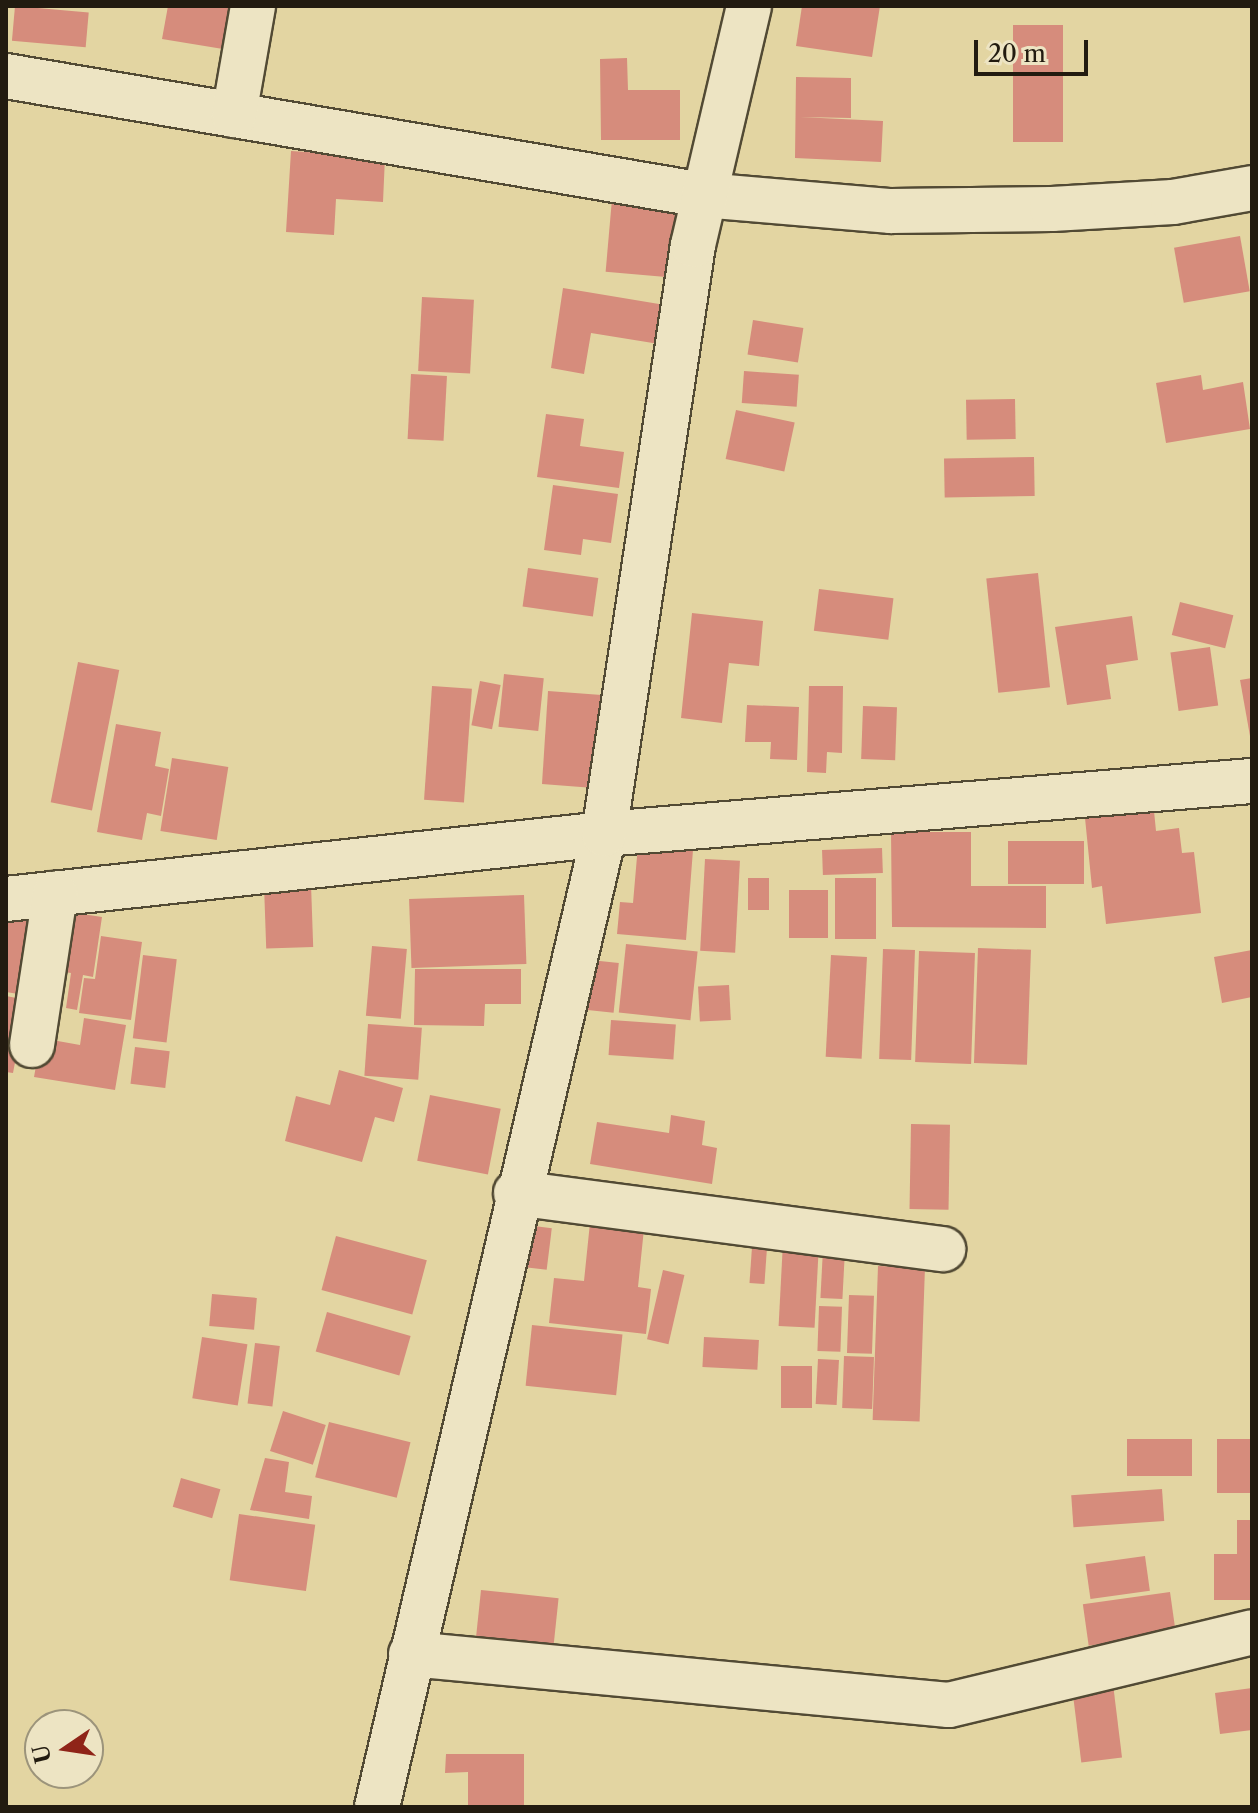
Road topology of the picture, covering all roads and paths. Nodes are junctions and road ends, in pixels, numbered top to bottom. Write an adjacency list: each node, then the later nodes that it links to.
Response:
1 (253, 6): 4 (street)
2 (749, 6): 6 (street)
3 (6, 76): 4 (street)
4 (234, 115): 6 (street)
5 (1252, 188): 6 (street)
6 (703, 195): 8 (street)
7 (1252, 781): 8 (street)
8 (604, 834): 9 (street); 12 (street)
9 (55, 894): 10 (street); 11 (street)
10 (6, 899)
11 (32, 1045)
12 (516, 1193): 13 (street); 15 (street)
13 (943, 1249)
14 (1252, 1632): 15 (street)
15 (411, 1654): 16 (street)
16 (377, 1807)

